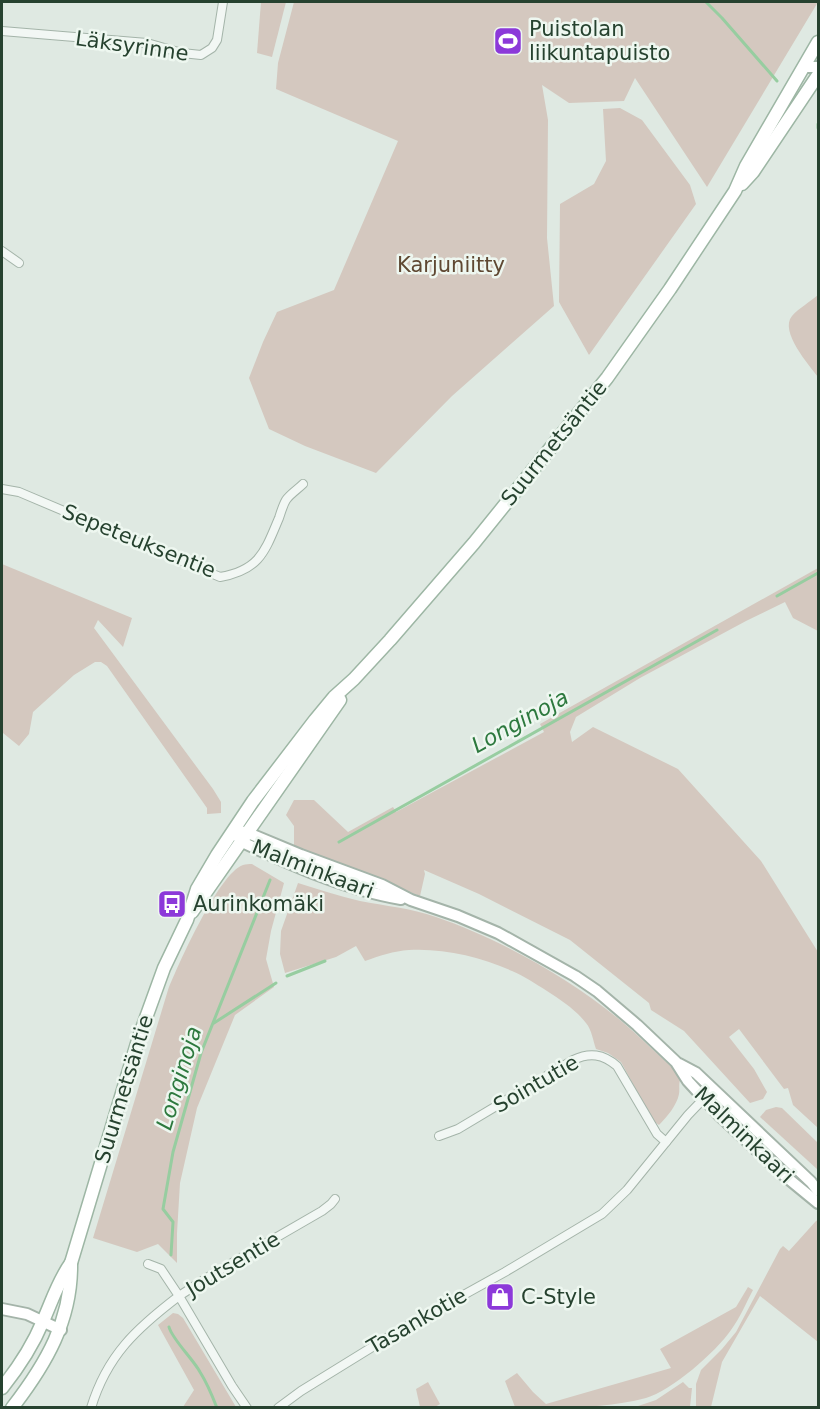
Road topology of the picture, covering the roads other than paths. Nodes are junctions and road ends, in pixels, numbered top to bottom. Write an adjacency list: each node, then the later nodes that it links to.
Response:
1 (223, 2): 2 (street, Läksyrinne)
2 (2, 31)
3 (819, 42): 4 (main road, Suurmetsäntie)
4 (805, 67): 5 (main road); 6 (main road, Suurmetsäntie)
5 (818, 76): 6 (main road, Suurmetsäntie)
6 (735, 191): 11 (main road, Suurmetsäntie)
7 (2, 251): 8 (street)
8 (19, 263)
9 (303, 484): 10 (street, Sepeteuksentie)
10 (2, 489)
11 (354, 679): 12 (main road, Suurmetsäntie); 13 (main road, Suurmetsäntie)
12 (233, 831): 13 (main road, Malminkaari); 14 (main road, Suurmetsäntie)
13 (245, 837): 14 (main road, Suurmetsäntie); 15 (main road, Malminkaari)
14 (187, 920): 23 (main road, Suurmetsäntie)
15 (676, 1062): 16 (main road, Malminkaari); 17 (main road, Malminkaari)
16 (713, 1089): 17 (street, Tasankotie); 20 (main road, Malminkaari)
17 (704, 1099): 19 (street, Tasankotie); 22 (main road, Malminkaari)
18 (439, 1136): 19 (street, Sointutie)
19 (666, 1142): 33 (street, Tasankotie)
20 (819, 1191)
21 (335, 1199): 25 (street, Joutsentie)
22 (819, 1203)
23 (71, 1263): 27 (main road, Suurmetsäntie); 28 (main road, Suurmetsäntie)
24 (148, 1264): 25 (street)
25 (179, 1296): 31 (street); 32 (street, Joutsentie)
26 (2, 1309): 27 (main road)
27 (43, 1321): 28 (main road); 29 (main road, Suurmetsäntie)
28 (61, 1330): 30 (main road, Suurmetsäntie)
29 (2, 1388)
30 (12, 1407)
31 (92, 1407)
32 (247, 1407)
33 (278, 1407)

